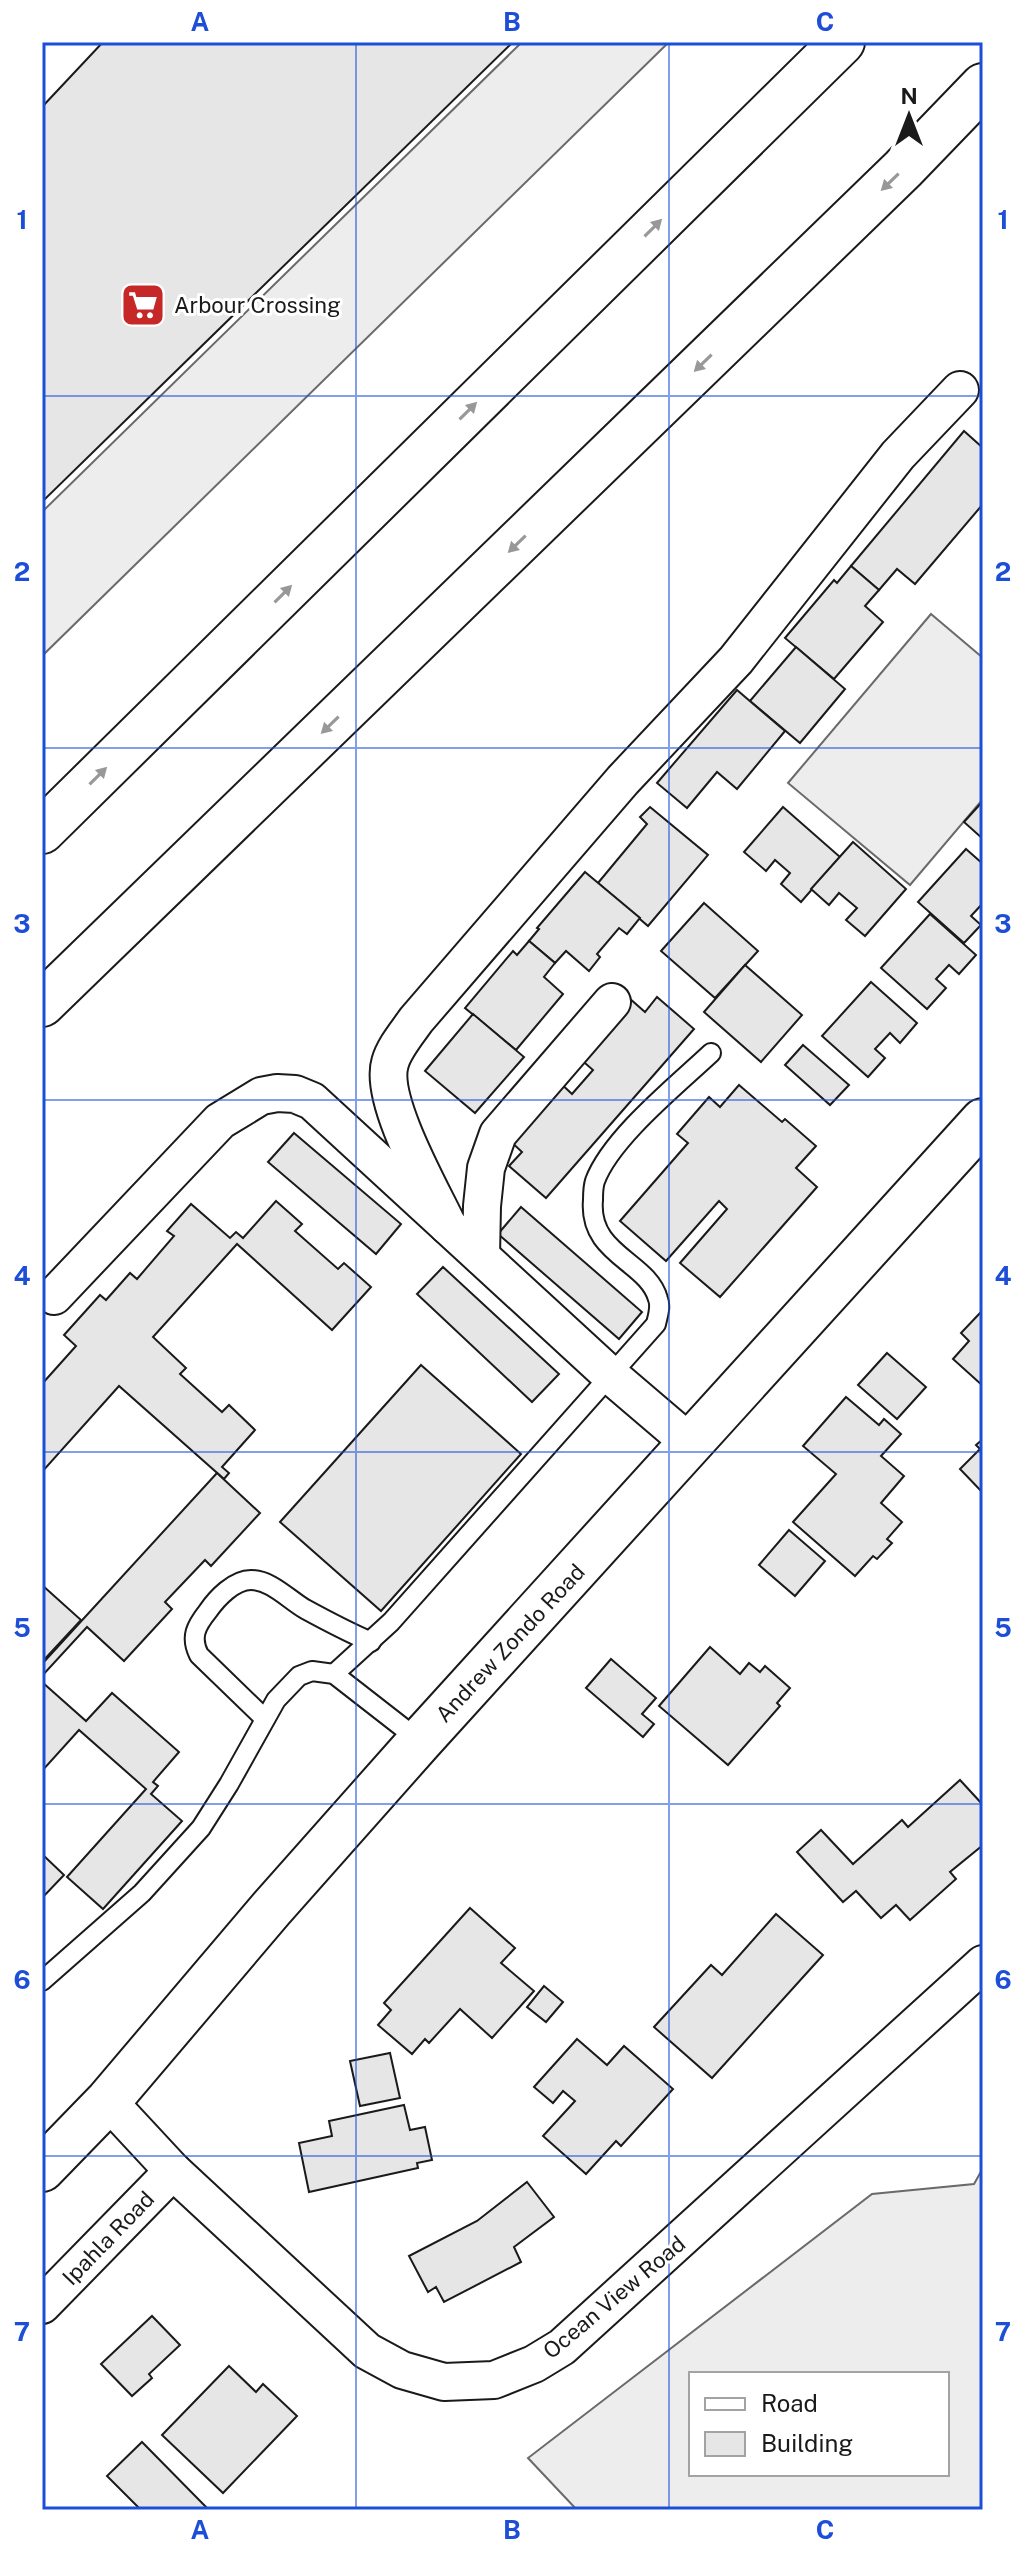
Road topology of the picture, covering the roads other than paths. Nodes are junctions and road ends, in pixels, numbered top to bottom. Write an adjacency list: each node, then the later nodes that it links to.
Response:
1 (842, 42): 4 (main road, one-way to 1)
2 (983, 86): 6 (main road, one-way to 6)
3 (960, 390): 9 (street)
4 (42, 831)
5 (612, 1002): 10 (street)
6 (42, 1004)
7 (711, 1053): 12 (lane)
8 (983, 1121): 13 (main road, Andrew Zondo Road)
9 (448, 1226): 10 (street); 11 (street)
10 (481, 1256): 12 (street)
11 (54, 1296)
12 (609, 1374): 13 (street); 14 (lane)
13 (691, 1444): 17 (main road, Andrew Zondo Road)
14 (371, 1642): 15 (lane); 16 (lane)
15 (334, 1674): 16 (lane); 17 (lane)
16 (265, 1719): 19 (lane)
17 (420, 1741): 20 (main road, Andrew Zondo Road)
18 (983, 1964): 22 (street, Ocean View Road)
19 (42, 1981)
20 (108, 2101): 21 (main road, Andrew Zondo Road); 22 (street, Ocean View Road)
21 (42, 2169)
22 (173, 2171): 23 (street, Ipahla Road)
23 (42, 2305)

